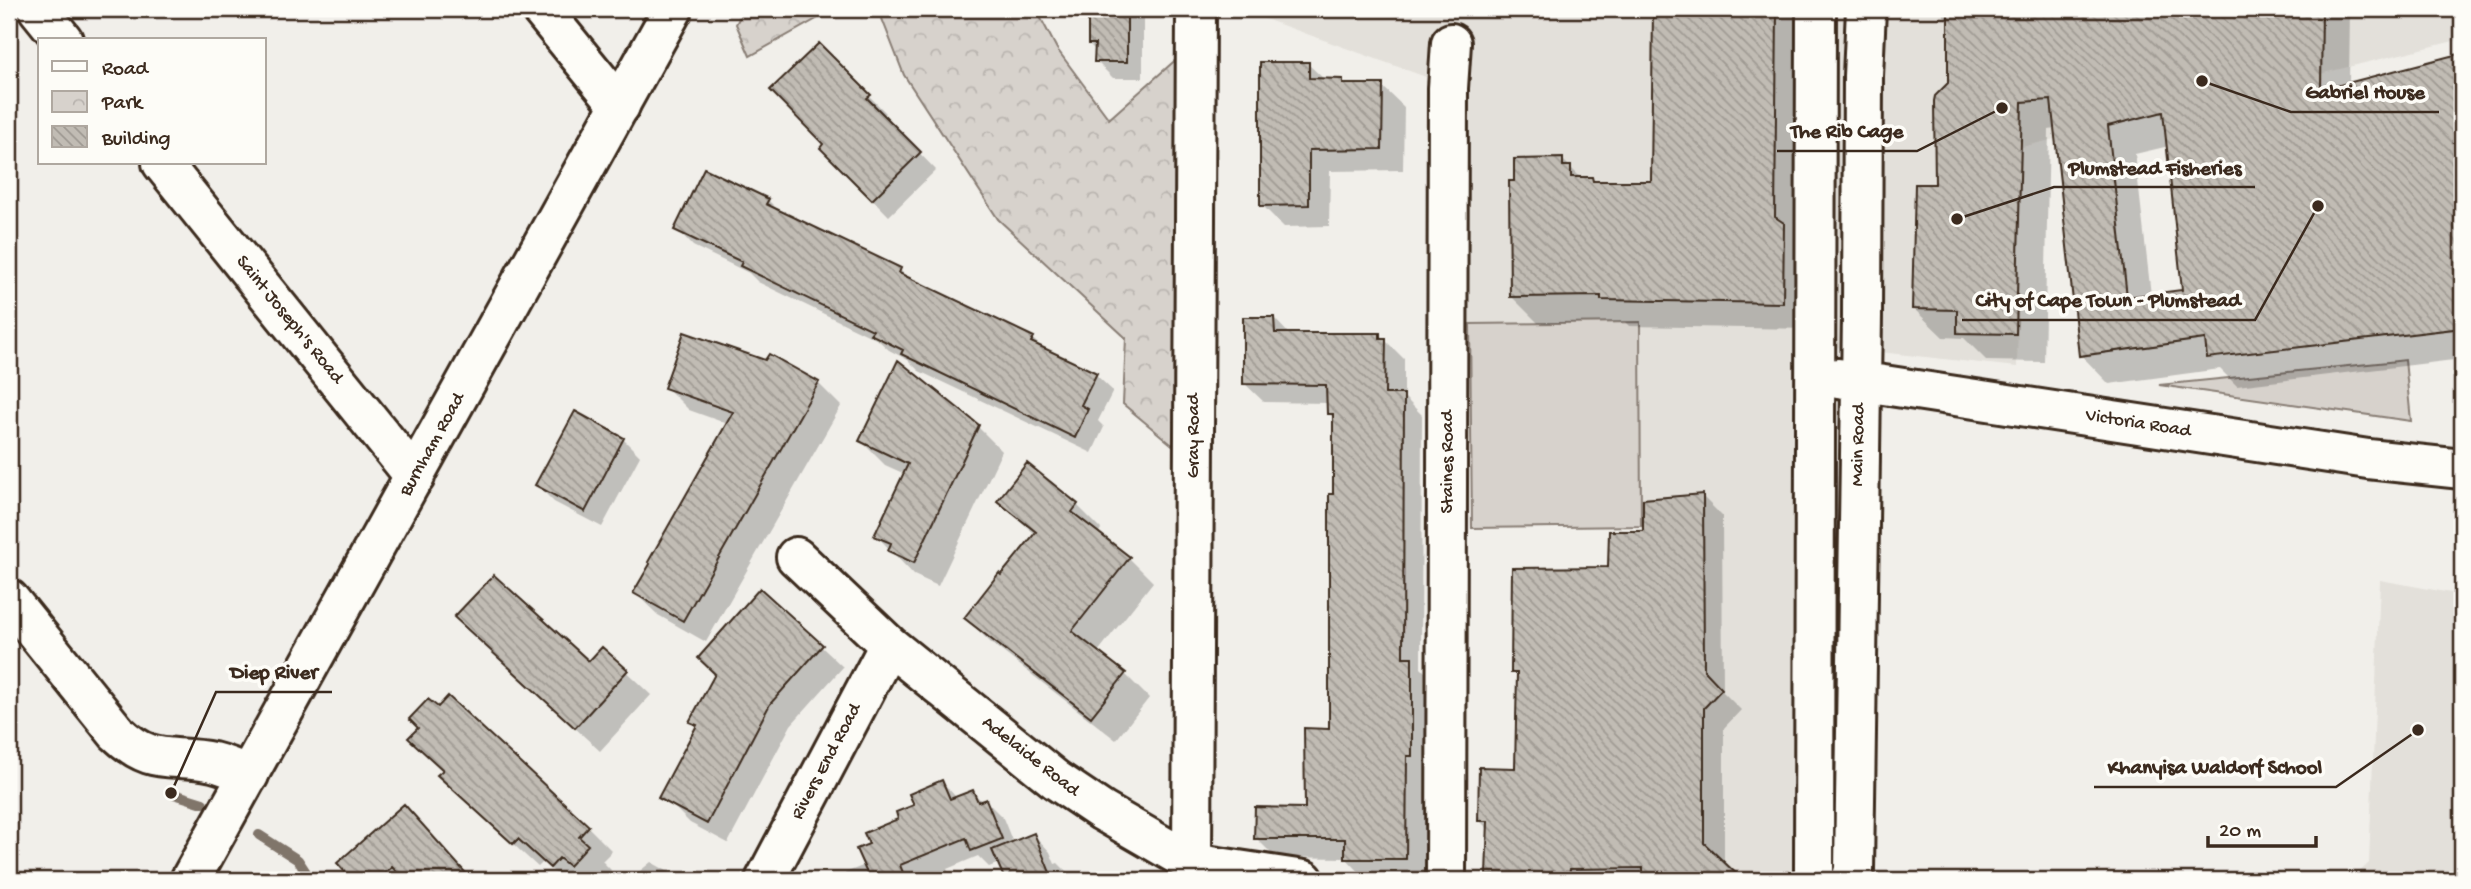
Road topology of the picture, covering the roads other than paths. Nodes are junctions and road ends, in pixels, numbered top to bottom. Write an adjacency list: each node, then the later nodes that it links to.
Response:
1 (38, 9): 7 (street)
2 (541, 9): 9 (street)
3 (673, 9): 9 (street, Burnham Road)
4 (1196, 9): 19 (street, Gray Road)
5 (1816, 9): 11 (street)
6 (1866, 9): 12 (street, Main Road)
7 (61, 38)
8 (1451, 43): 23 (street, Staines Road)
9 (620, 106): 14 (street, Burnham Road)
10 (163, 164): 14 (street, Saint Joseph's Road)
11 (1814, 375): 12 (street, Victoria Road); 24 (street)
12 (1861, 381): 13 (street, Victoria Road); 25 (street, Main Road)
13 (2462, 469)
14 (415, 477): 18 (street, Burnham Road)
15 (796, 557): 17 (street, Adelaide Road)
16 (9, 599): 18 (street)
17 (889, 645): 19 (street, Adelaide Road); 21 (street, Rivers End Road)
18 (249, 775): 20 (street, Burnham Road)
19 (1192, 863): 22 (street, Adelaide Road)
20 (190, 880)
21 (765, 880)
22 (1304, 880)
23 (1446, 880)
24 (1816, 880)
25 (1851, 880)

